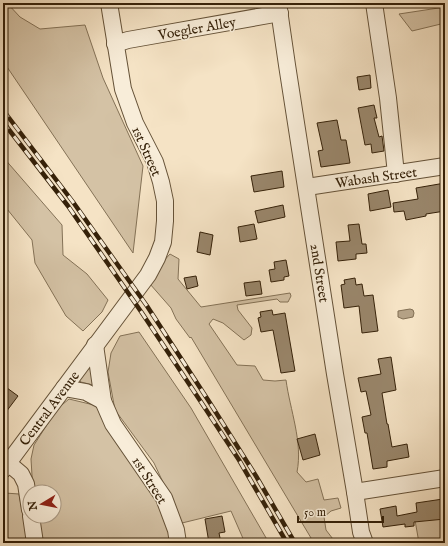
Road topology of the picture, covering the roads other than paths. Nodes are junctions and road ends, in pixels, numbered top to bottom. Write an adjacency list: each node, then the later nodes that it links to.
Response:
1 (109, 3): 4 (street, 1st Street)
2 (374, 3): 6 (street)
3 (279, 8): 4 (street, Voegler Alley); 7 (street, 2nd Street)
4 (115, 44): 8 (street, 1st Street)
5 (445, 166): 6 (street, Wabash Street)
6 (396, 174): 7 (street, Wabash Street)
7 (307, 186): 14 (street, 2nd Street)
8 (95, 345): 9 (street, Central Avenue); 10 (street, 1st Street)
9 (64, 388): 10 (street); 11 (street, Central Avenue)
10 (103, 401): 17 (street, 1st Street)
11 (6, 467): 13 (street)
12 (445, 478): 14 (street)
13 (26, 484)
14 (355, 492): 18 (street, 2nd Street)
15 (32, 524): 16 (street)
16 (35, 543)
17 (178, 543)
18 (365, 543)

